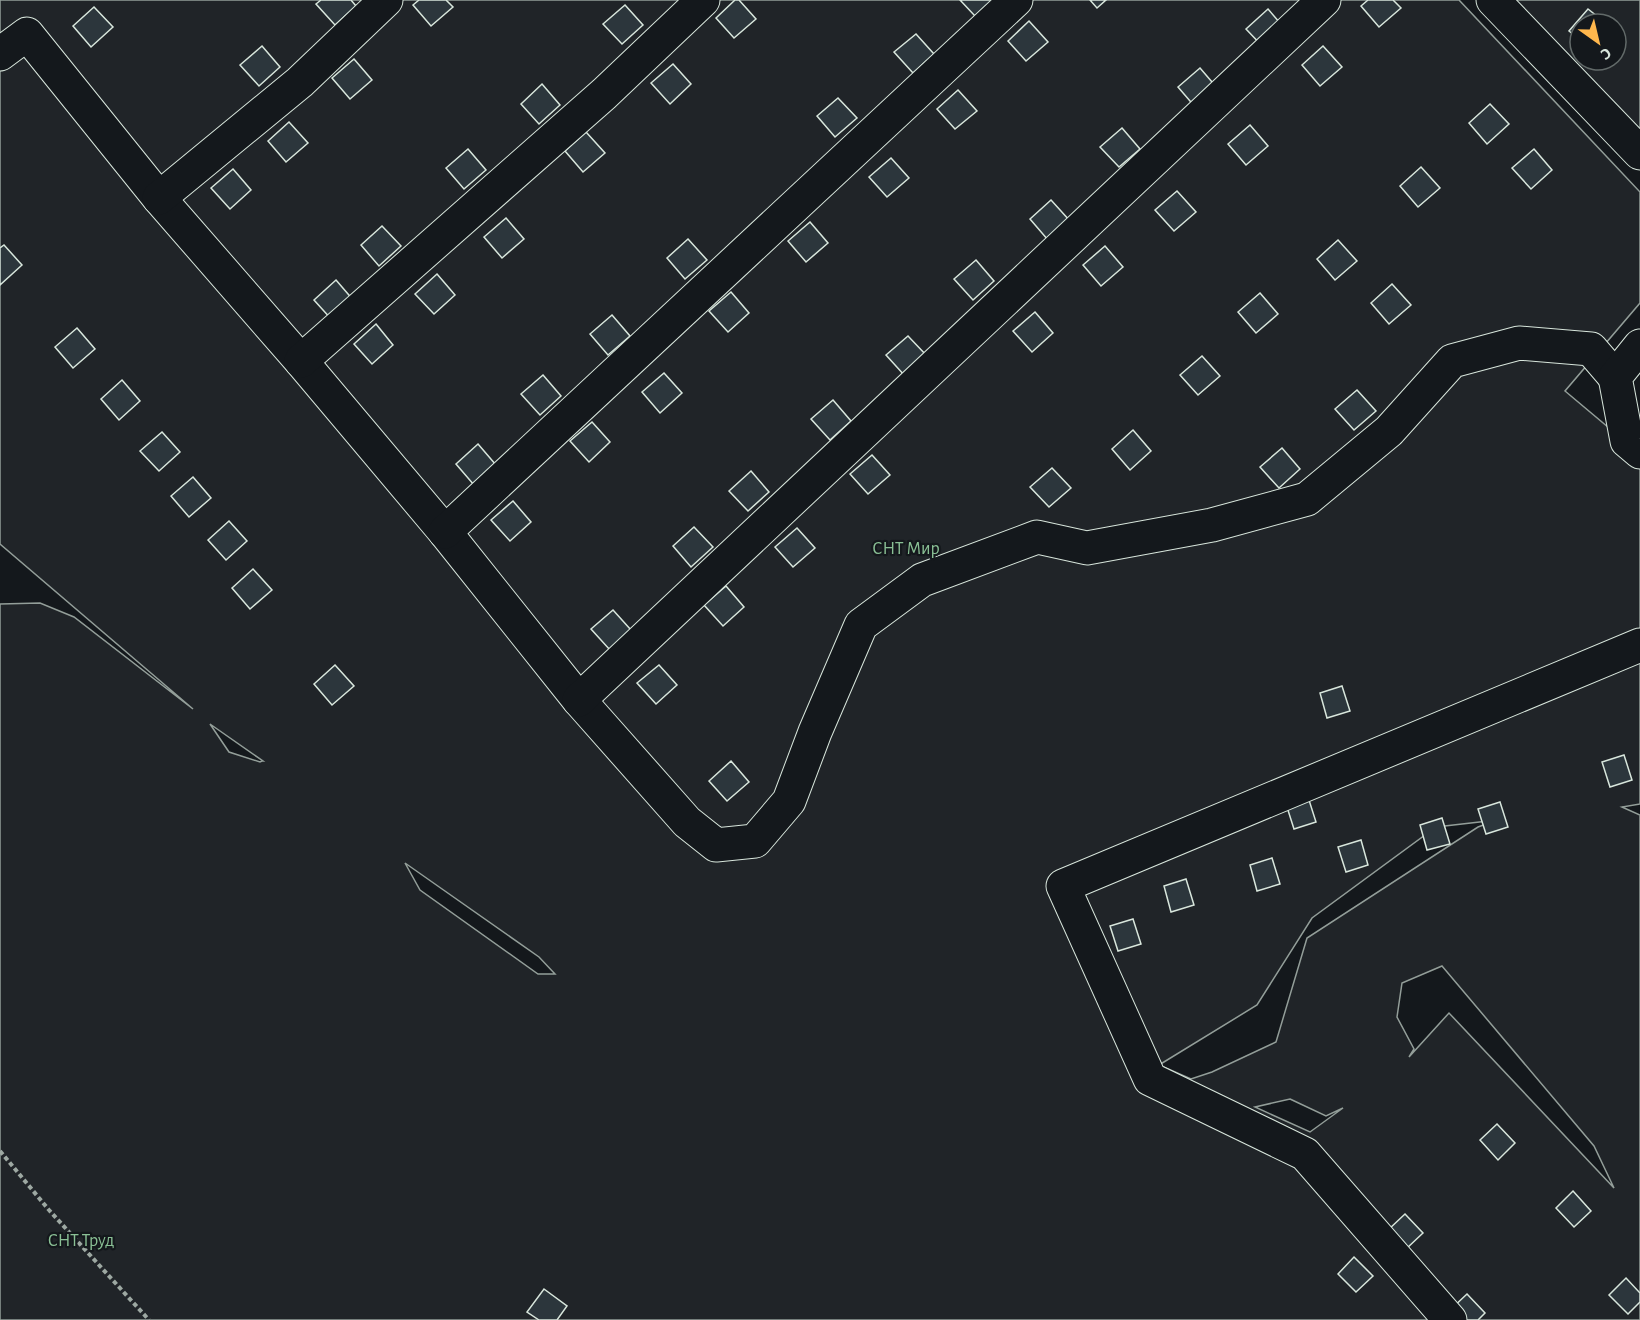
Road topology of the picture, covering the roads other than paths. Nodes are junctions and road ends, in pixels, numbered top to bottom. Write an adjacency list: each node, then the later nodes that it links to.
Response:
1 (386, 0): 8 (street)
2 (703, 0): 10 (street)
3 (1016, 0): 13 (street)
4 (1324, 0): 15 (street)
5 (1493, 0): 7 (street)
6 (0, 54): 8 (street)
7 (1640, 153)
8 (159, 198): 10 (street)
9 (1640, 346): 11 (street)
10 (301, 361): 13 (street)
11 (1615, 377): 12 (street); 15 (street)
12 (1640, 452)
13 (445, 532): 15 (street)
14 (1640, 645): 16 (street)
15 (579, 700)
16 (1450, 1320)

